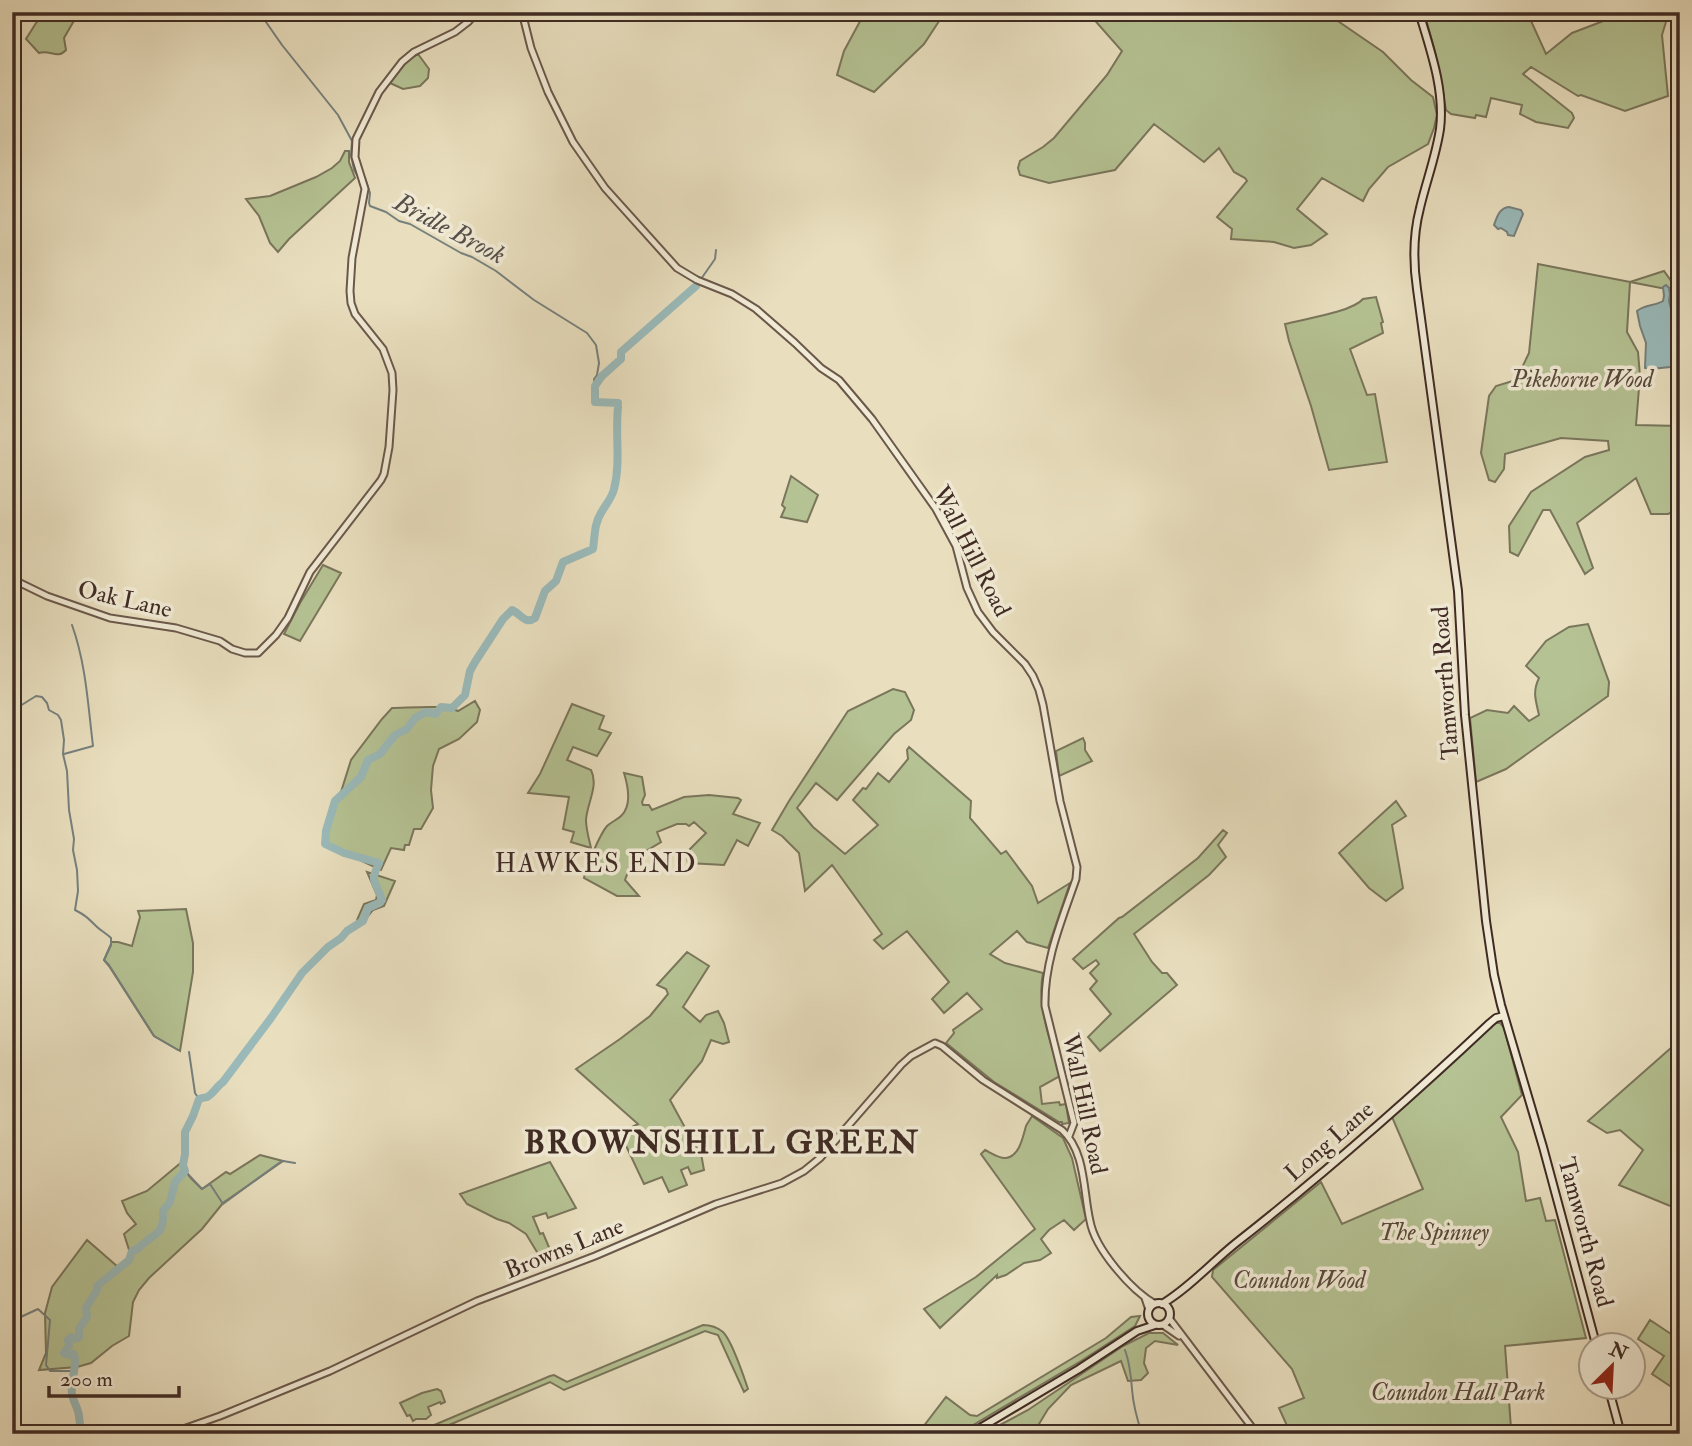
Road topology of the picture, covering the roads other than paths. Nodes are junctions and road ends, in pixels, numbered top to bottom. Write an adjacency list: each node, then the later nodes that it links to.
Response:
1 (477, 12): 4 (street, Oak Lane)
2 (522, 12): 6 (street, Wall Hill Road)
3 (1419, 12): 5 (main road, Tamworth Road)
4 (12, 579)
5 (1504, 1016): 7 (main road, Long Lane); 13 (main road, Tamworth Road)
6 (1069, 1136): 8 (street, Wall Hill Road); 17 (street, Browns Lane)
7 (1178, 1295): 9 (main road, Long Lane); 11 (main road, Long Lane)
8 (1145, 1298): 9 (street, Wall Hill Road); 10 (street, Wall Hill Road)
9 (1158, 1304): 10 (main road); 11 (main road)
10 (1148, 1313): 12 (main road); 14 (main road)
11 (1169, 1314): 12 (main road); 15 (street)
12 (1159, 1325): 14 (main road); 15 (street)
13 (1592, 1330)
14 (1138, 1331): 18 (main road)
15 (1185, 1340): 19 (street)
16 (1612, 1400): 20 (main road)
17 (169, 1434)
18 (970, 1434)
19 (1257, 1434)
20 (1621, 1434)

